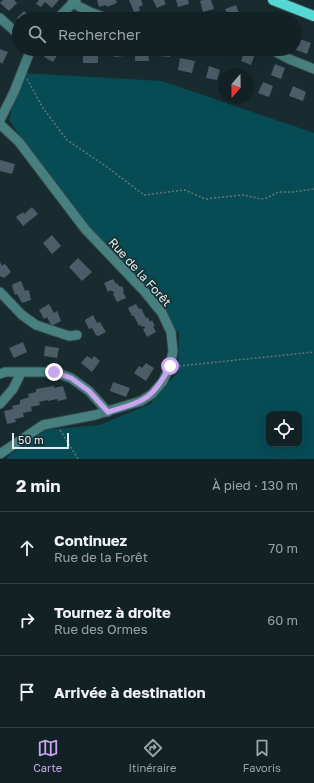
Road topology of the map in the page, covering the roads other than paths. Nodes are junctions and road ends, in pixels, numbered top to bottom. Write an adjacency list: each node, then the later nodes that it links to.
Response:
1 (273, 0): 5 (main road)
2 (74, 2): 3 (street); 4 (street)
3 (64, 12)
4 (90, 12)
5 (314, 16)
6 (0, 18): 7 (street)
7 (12, 29)
8 (29, 56): 11 (street)
9 (282, 56): 10 (street)
10 (314, 69)
11 (0, 120)
12 (0, 126): 18 (street, Rue de la Forêt)
13 (0, 292): 14 (street)
14 (77, 335)
15 (22, 373): 16 (street); 17 (street); 18 (street)
16 (0, 374)
17 (0, 404)
18 (108, 412): 19 (street, Rue de la Forêt)
19 (2, 455)

